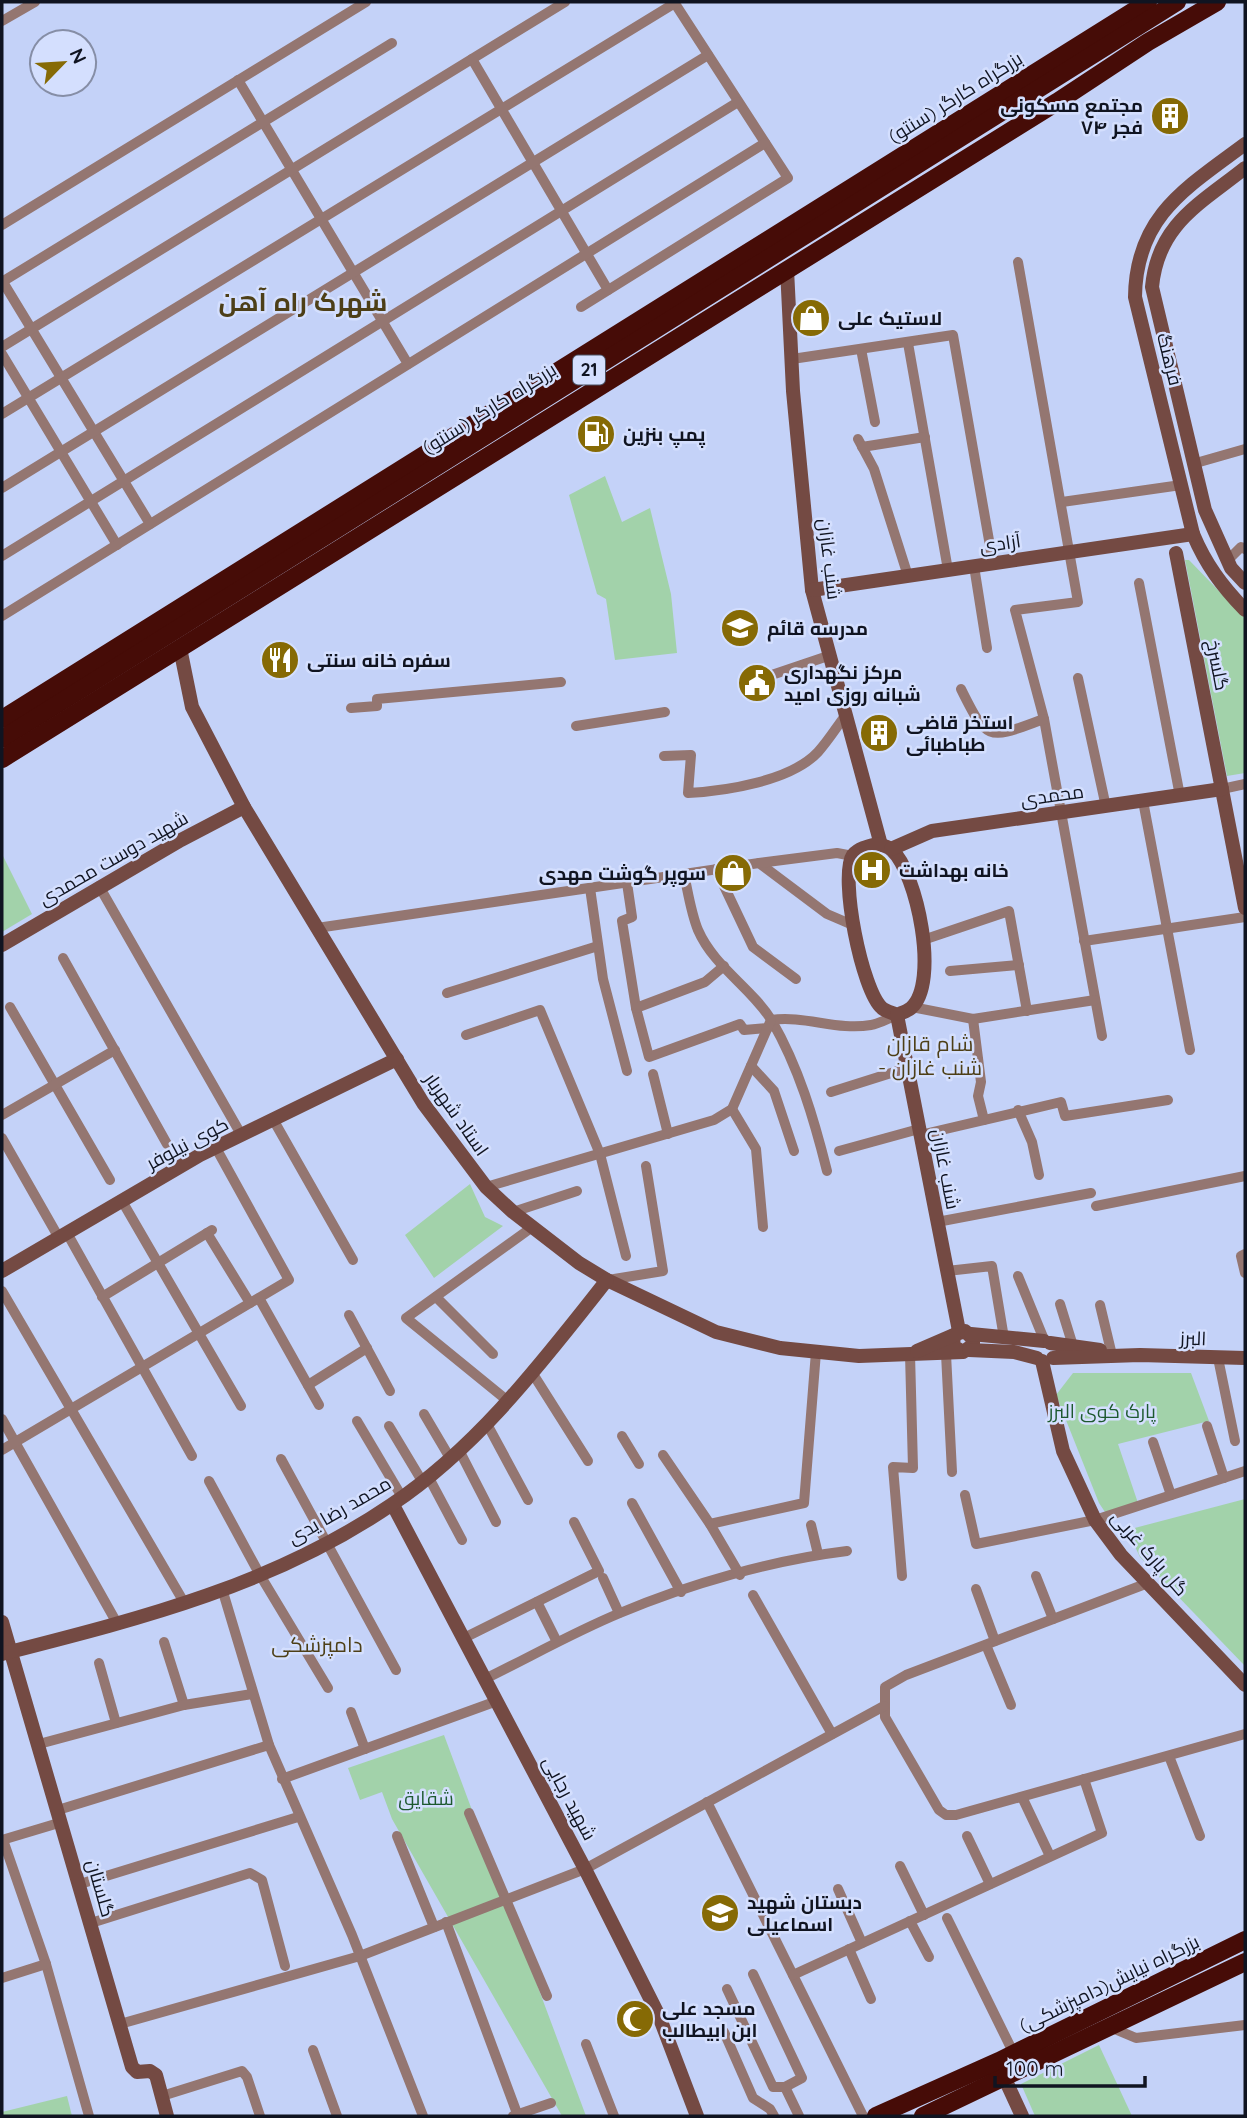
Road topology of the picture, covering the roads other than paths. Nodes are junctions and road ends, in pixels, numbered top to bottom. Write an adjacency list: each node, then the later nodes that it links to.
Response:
1 (35, 2): 8 (street)
2 (366, 2): 12 (street)
3 (565, 2): 11 (street)
4 (674, 2): 10 (street); 14 (street)
5 (1148, 2): 84 (highway, بزرگراه کارگر (سنتو) / 21)
6 (1177, 2): 42 (highway, بزرگراه کارگر (سنتو) / 21)
7 (1217, 2): 26 (highway)
8 (2, 20)
9 (392, 43): 15 (street)
10 (708, 55): 13 (street); 18 (street)
11 (472, 59): 14 (street); 20 (street)
12 (238, 80): 15 (street); 23 (street)
13 (738, 102): 16 (street); 21 (street)
14 (501, 109): 18 (street); 22 (street)
15 (263, 122): 20 (street); 28 (street)
16 (765, 143): 24 (street); 31 (street)
17 (1245, 144): 29 (main road, فرهنگ)
18 (533, 162): 21 (street); 27 (street)
19 (1245, 168): 30 (main road, فرهنگ)
20 (292, 170): 22 (street); 34 (street)
21 (561, 211): 24 (street); 33 (street)
22 (321, 219): 27 (street); 41 (street)
23 (2, 225)
24 (586, 254): 31 (street); 40 (street)
25 (1018, 262): 56 (street)
26 (788, 269): 39 (main road, شنب غازان); 44 (highway)
27 (353, 271): 33 (street); 47 (street)
28 (2, 282): 34 (street)
29 (1135, 287): 30 (main road); 53 (main road, فرهنگ)
30 (1152, 287): 51 (main road, فرهنگ)
31 (608, 290): 32 (street)
32 (581, 307)
33 (383, 321): 40 (street); 52 (street)
34 (32, 330): 36 (street); 41 (street)
35 (908, 343): 37 (street); 48 (street); 65 (street)
36 (2, 347)
37 (861, 349): 39 (street); 46 (street)
38 (2, 354): 43 (street)
39 (792, 359): 71 (main road, شنب غازان)
40 (408, 364): 57 (street)
41 (61, 378): 43 (street); 47 (street)
42 (565, 386): 44 (highway); 87 (highway, بزرگراه کارگر (سنتو) / 21)
43 (28, 398): 45 (street); 50 (street)
44 (575, 402): 74 (highway)
45 (2, 414)
46 (875, 422)
47 (93, 432): 50 (street); 52 (street)
48 (925, 436): 67 (street); 68 (street)
49 (1245, 449): 51 (street)
50 (61, 453): 54 (street); 55 (street)
51 (1196, 463): 64 (main road, فرهنگ)
52 (124, 481): 55 (street); 57 (street)
53 (1181, 485): 56 (street); 58 (main road, فرهنگ)
54 (2, 488)
55 (90, 502): 59 (street); 63 (street)
56 (1062, 502): 61 (street)
57 (150, 524): 59 (street)
58 (1193, 534): 61 (main road, آزادی); 72 (main road, فرهنگ)
59 (117, 545): 73 (street)
60 (1245, 549): 64 (street)
61 (1070, 552): 65 (main road, آزادی); 85 (street)
62 (1176, 553): 91 (main road, گلسرخ)
63 (2, 556)
64 (1227, 561): 70 (main road, فرهنگ)
65 (993, 563): 66 (main road, آزادی)
66 (974, 566): 67 (main road, آزادی); 75 (street)
67 (948, 570): 68 (main road, آزادی)
68 (908, 576): 71 (main road, آزادی)
69 (1139, 583): 92 (street)
70 (1245, 583)
71 (812, 590): 76 (main road, شنب غازان)
72 (1245, 610)
73 (2, 616)
74 (180, 648): 89 (highway); 94 (main road, استاد شهریار)
75 (987, 648)
76 (828, 656): 79 (street); 83 (main road, شنب غازان)
77 (1078, 678): 95 (street)
78 (561, 682): 81 (street)
79 (745, 684)
80 (961, 689): 85 (street)
81 (351, 708)
82 (665, 712): 86 (street)
83 (845, 716): 88 (street); 97 (main road, شنب غازان)
84 (2, 719)
85 (1044, 719): 96 (street)
86 (576, 726)
87 (2, 738)
88 (664, 756)
89 (2, 758)
90 (1245, 784): 91 (street)
91 (1222, 789): 92 (main road, محمدی); 105 (main road, گلسرخ)
92 (1180, 796): 93 (main road, محمدی)
93 (1143, 802): 95 (main road, محمدی); 109 (street)
94 (244, 807): 103 (main road, شهید دوست محمدی); 108 (main road, استاد شهریار)
95 (1106, 807): 96 (main road, محمدی)
96 (1061, 814): 97 (main road, محمدی); 111 (street)
97 (886, 847): 98 (main road, محمدی); 110 (main road, شنب غازان)
98 (853, 856): 99 (street); 107 (main road)
99 (760, 863): 100 (street); 107 (street)
100 (716, 869): 101 (street); 118 (street)
101 (684, 874): 102 (street); 115 (street)
102 (627, 883): 104 (street); 123 (street)
103 (99, 887): 112 (main road, شهید دوست محمدی); 147 (street)
104 (590, 888): 108 (street); 113 (street)
105 (1245, 908)
106 (1245, 917): 109 (street)
107 (855, 926): 125 (main road)
108 (317, 928): 132 (main road, استاد شهریار)
109 (1167, 929): 111 (street); 130 (street)
110 (923, 940): 116 (street); 122 (main road, شنب غازان)
111 (1084, 941): 120 (street)
112 (2, 945)
113 (598, 946): 119 (street); 135 (street)
114 (63, 958): 131 (street)
115 (724, 965): 123 (street); 127 (street)
116 (1019, 965): 117 (street); 124 (street)
117 (950, 971)
118 (796, 979)
119 (447, 993)
120 (1096, 1000): 124 (street); 129 (street)
121 (10, 1007): 137 (street)
122 (912, 1007): 125 (main road); 126 (street)
123 (636, 1008): 127 (street)
124 (1027, 1010): 126 (street)
125 (897, 1015): 127 (street); 134 (main road, شنب غازان)
126 (973, 1019): 143 (street)
127 (770, 1024): 133 (street); 155 (street)
128 (466, 1035): 153 (street)
129 (1102, 1036)
130 (1190, 1050)
131 (115, 1051): 137 (street); 149 (street)
132 (397, 1059): 144 (main road, کوی نیلوفر); 159 (main road, استاد شهریار)
133 (751, 1066): 140 (street); 151 (street)
134 (907, 1068): 138 (street); 145 (main road, شنب غازان)
135 (626, 1071)
136 (653, 1074): 146 (street)
137 (55, 1085): 142 (street); 158 (street)
138 (831, 1092)
139 (1168, 1100): 141 (street)
140 (732, 1109): 146 (street); 166 (street)
141 (1018, 1110): 143 (street); 156 (street)
142 (2, 1115)
143 (984, 1120): 145 (street)
144 (274, 1121): 147 (main road, کوی نیلوفر); 171 (street)
145 (919, 1132): 152 (street); 165 (main road, شنب غازان)
146 (668, 1134): 153 (street)
147 (242, 1136): 150 (main road, کوی نیلوفر)
148 (2, 1138): 168 (street)
149 (167, 1144)
150 (216, 1148): 162 (main road, کوی نیلوفر); 181 (street)
151 (794, 1151)
152 (839, 1151)
153 (600, 1154): 159 (street); 170 (street)
154 (646, 1166): 177 (street)
155 (827, 1171)
156 (1040, 1175)
157 (1245, 1176): 163 (street)
158 (110, 1180)
159 (486, 1187): 164 (main road, استاد شهریار)
160 (577, 1191): 164 (street)
161 (1091, 1193): 165 (street)
162 (122, 1201): 168 (main road, کوی نیلوفر); 172 (street)
163 (1096, 1206)
164 (513, 1212): 167 (main road, استاد شهریار)
165 (937, 1222): 174 (main road, شنب غازان)
166 (763, 1227)
167 (531, 1228): 177 (main road, استاد شهریار); 180 (street)
168 (63, 1236): 173 (main road, کوی نیلوفر); 179 (street)
169 (1245, 1254): 175 (street)
170 (626, 1256)
171 (353, 1261)
172 (158, 1263): 179 (street); 181 (street); 185 (street)
173 (2, 1271)
174 (947, 1271): 186 (main road, شنب غازان); 187 (street)
175 (1245, 1273)
176 (1018, 1276): 188 (street)
177 (607, 1280): 193 (main road, استاد شهریار); 202 (main road, محمد رضا یدی)
178 (2, 1291): 208 (street)
179 (102, 1297): 201 (street)
180 (436, 1297): 194 (street); 205 (street)
181 (255, 1300): 185 (street); 203 (street)
182 (1060, 1304): 189 (street)
183 (1100, 1305): 192 (street)
184 (349, 1315): 190 (street)
185 (199, 1333): 201 (street); 207 (street)
186 (961, 1333): 187 (main road, البرز); 191 (main road, شنب غازان); 195 (main road, استاد شهریار)
187 (1004, 1338): 188 (main road, البرز)
188 (1046, 1342): 189 (main road, البرز); 200 (main road, گل پارک غربی)
189 (1073, 1346): 192 (main road, البرز)
190 (367, 1348): 203 (street); 204 (street)
191 (966, 1351): 196 (main road, استاد شهریار); 200 (main road, البرز)
192 (1111, 1351): 197 (main road, البرز)
193 (816, 1352): 195 (main road, استاد شهریار); 239 (street)
194 (493, 1354)
195 (910, 1354): 196 (main road, استاد شهریار); 247 (street)
196 (946, 1354): 227 (street)
197 (1140, 1355): 198 (main road, البرز); 200 (main road, البرز)
198 (1218, 1358): 199 (main road, البرز); 216 (street)
199 (1245, 1358)
200 (1045, 1360): 236 (main road, گل پارک غربی)
201 (140, 1368): 208 (street); 222 (street)
202 (533, 1374): 205 (main road, محمد رضا یدی); 224 (street)
203 (308, 1385): 206 (street)
204 (390, 1391)
205 (508, 1401): 212 (main road, محمد رضا یدی)
206 (319, 1405)
207 (241, 1406)
208 (71, 1409): 217 (street); 256 (street)
209 (424, 1414): 220 (street)
210 (2, 1419): 217 (street)
211 (357, 1421): 234 (street)
212 (487, 1424): 220 (main road, محمد رضا یدی); 233 (street)
213 (389, 1426): 228 (street)
214 (1207, 1426): 229 (street)
215 (622, 1436): 225 (street)
216 (1235, 1441)
217 (15, 1442): 219 (street); 260 (street)
218 (1153, 1442): 232 (street)
219 (2, 1450)
220 (455, 1454): 228 (main road, محمد رضا یدی); 237 (street)
221 (663, 1455): 239 (street)
222 (192, 1456)
223 (281, 1459): 242 (street)
224 (588, 1461)
225 (639, 1464)
226 (1245, 1471): 229 (street)
227 (952, 1472)
228 (425, 1478): 234 (main road, محمد رضا یدی); 241 (street)
229 (1224, 1478): 232 (street)
230 (209, 1481): 245 (street)
231 (965, 1494): 236 (street)
232 (1171, 1495): 236 (street)
233 (528, 1500)
234 (397, 1501): 242 (main road, محمد رضا یدی); 262 (main road, شهید رجایی)
235 (632, 1503): 253 (street)
236 (1095, 1520): 250 (main road, گل پارک غربی)
237 (495, 1522)
238 (575, 1522): 255 (street)
239 (710, 1524): 246 (street)
240 (811, 1525): 244 (street)
241 (462, 1540)
242 (329, 1544): 245 (main road, محمد رضا یدی); 267 (street)
243 (847, 1551): 244 (street)
244 (818, 1555): 246 (street)
245 (260, 1575): 252 (main road, محمد رضا یدی); 270 (street)
246 (740, 1575): 253 (street)
247 (902, 1576)
248 (1035, 1576): 258 (street)
249 (603, 1578): 257 (street)
250 (1148, 1583): 258 (street); 269 (main road, گل پارک غربی)
251 (976, 1589): 264 (street)
252 (223, 1592): 256 (main road, محمد رضا یدی); 271 (street)
253 (681, 1592): 257 (street)
254 (752, 1595): 278 (street)
255 (537, 1602): 261 (street); 262 (street)
256 (185, 1604): 260 (main road, محمد رضا یدی)
257 (619, 1613): 268 (street)
258 (1053, 1619): 264 (street)
259 (2, 1622): 265 (main road, گلستان)
260 (118, 1625): 265 (main road, محمد رضا یدی)
261 (555, 1638)
262 (464, 1639): 268 (main road, شهید رجایی)
263 (164, 1642): 273 (street)
264 (990, 1643): 274 (street); 275 (street)
265 (7, 1653): 280 (main road, گلستان)
266 (99, 1663): 277 (street)
267 (396, 1670)
268 (485, 1679): 272 (main road, شهید رجایی)
269 (1245, 1684)
270 (328, 1688)
271 (252, 1694): 273 (street); 281 (street)
272 (496, 1701): 282 (street); 297 (main road, شهید رجایی)
273 (184, 1705): 277 (street)
274 (1011, 1705)
275 (884, 1706): 278 (street); 286 (street)
276 (351, 1712): 282 (street)
277 (116, 1723): 280 (street)
278 (832, 1734): 287 (street)
279 (1245, 1734): 283 (street)
280 (39, 1744): 289 (main road, گلستان)
281 (269, 1745): 284 (street); 289 (street)
282 (365, 1749): 284 (street)
283 (1169, 1756): 285 (street); 293 (street)
284 (282, 1779): 290 (street)
285 (1084, 1779): 286 (street); 295 (street)
286 (1022, 1797): 295 (street)
287 (708, 1802): 297 (street); 317 (street)
288 (469, 1813): 301 (street)
289 (60, 1816): 294 (street); 298 (main road, گلستان)
290 (298, 1817): 298 (street); 311 (street)
291 (397, 1836): 307 (street)
292 (968, 1836): 299 (street)
293 (1200, 1836)
294 (2, 1840): 314 (street)
295 (1050, 1856): 299 (street)
296 (900, 1866): 302 (street)
297 (585, 1868): 301 (street); 340 (main road, شهید رجایی)
298 (80, 1884): 306 (main road, گلستان)
299 (990, 1884): 302 (street)
300 (838, 1889): 309 (street)
301 (506, 1899): 305 (street); 320 (street)
302 (923, 1914): 304 (street)
303 (947, 1918): 328 (street)
304 (910, 1921): 309 (street); 312 (street)
305 (446, 1922): 307 (street); 338 (street)
306 (91, 1923): 315 (street); 322 (main road, گلستان)
307 (434, 1927): 311 (street)
308 (1245, 1940): 328 (highway, بزرگراه نیایش(دامپزشکی))
309 (862, 1943): 310 (street)
310 (849, 1949): 317 (street); 321 (street)
311 (360, 1955): 322 (street); 337 (street)
312 (929, 1957)
313 (1245, 1962): 324 (highway, بزرگراه نیایش(دامپزشکی))
314 (46, 1964): 318 (street); 333 (street)
315 (285, 1966)
316 (753, 1974): 330 (street)
317 (793, 1975): 343 (street)
318 (2, 1978)
319 (727, 1989): 330 (street)
320 (547, 1996)
321 (871, 1999)
322 (120, 2024): 331 (main road, گلستان)
323 (1245, 2025): 324 (street)
324 (1109, 2027): 329 (highway, بزرگراه نیایش(دامپزشکی))
325 (724, 2032): 341 (street)
326 (586, 2044): 339 (street)
327 (313, 2050): 336 (street)
328 (1014, 2054): 344 (highway, بزرگراه نیایش(دامپزشکی))
329 (1005, 2079): 345 (highway, بزرگراه نیایش(دامپزشکی)); 346 (main road)
330 (785, 2087): 342 (street)
331 (162, 2096): 334 (main road, گلستان); 335 (street)
332 (551, 2103): 338 (street)
333 (89, 2116)
334 (167, 2116)
335 (260, 2116)
336 (337, 2116)
337 (424, 2116)
338 (516, 2116)
339 (614, 2116)
340 (697, 2116)
341 (774, 2116)
342 (799, 2116)
343 (863, 2116)
344 (876, 2116)
345 (923, 2116)
346 (1022, 2116)

